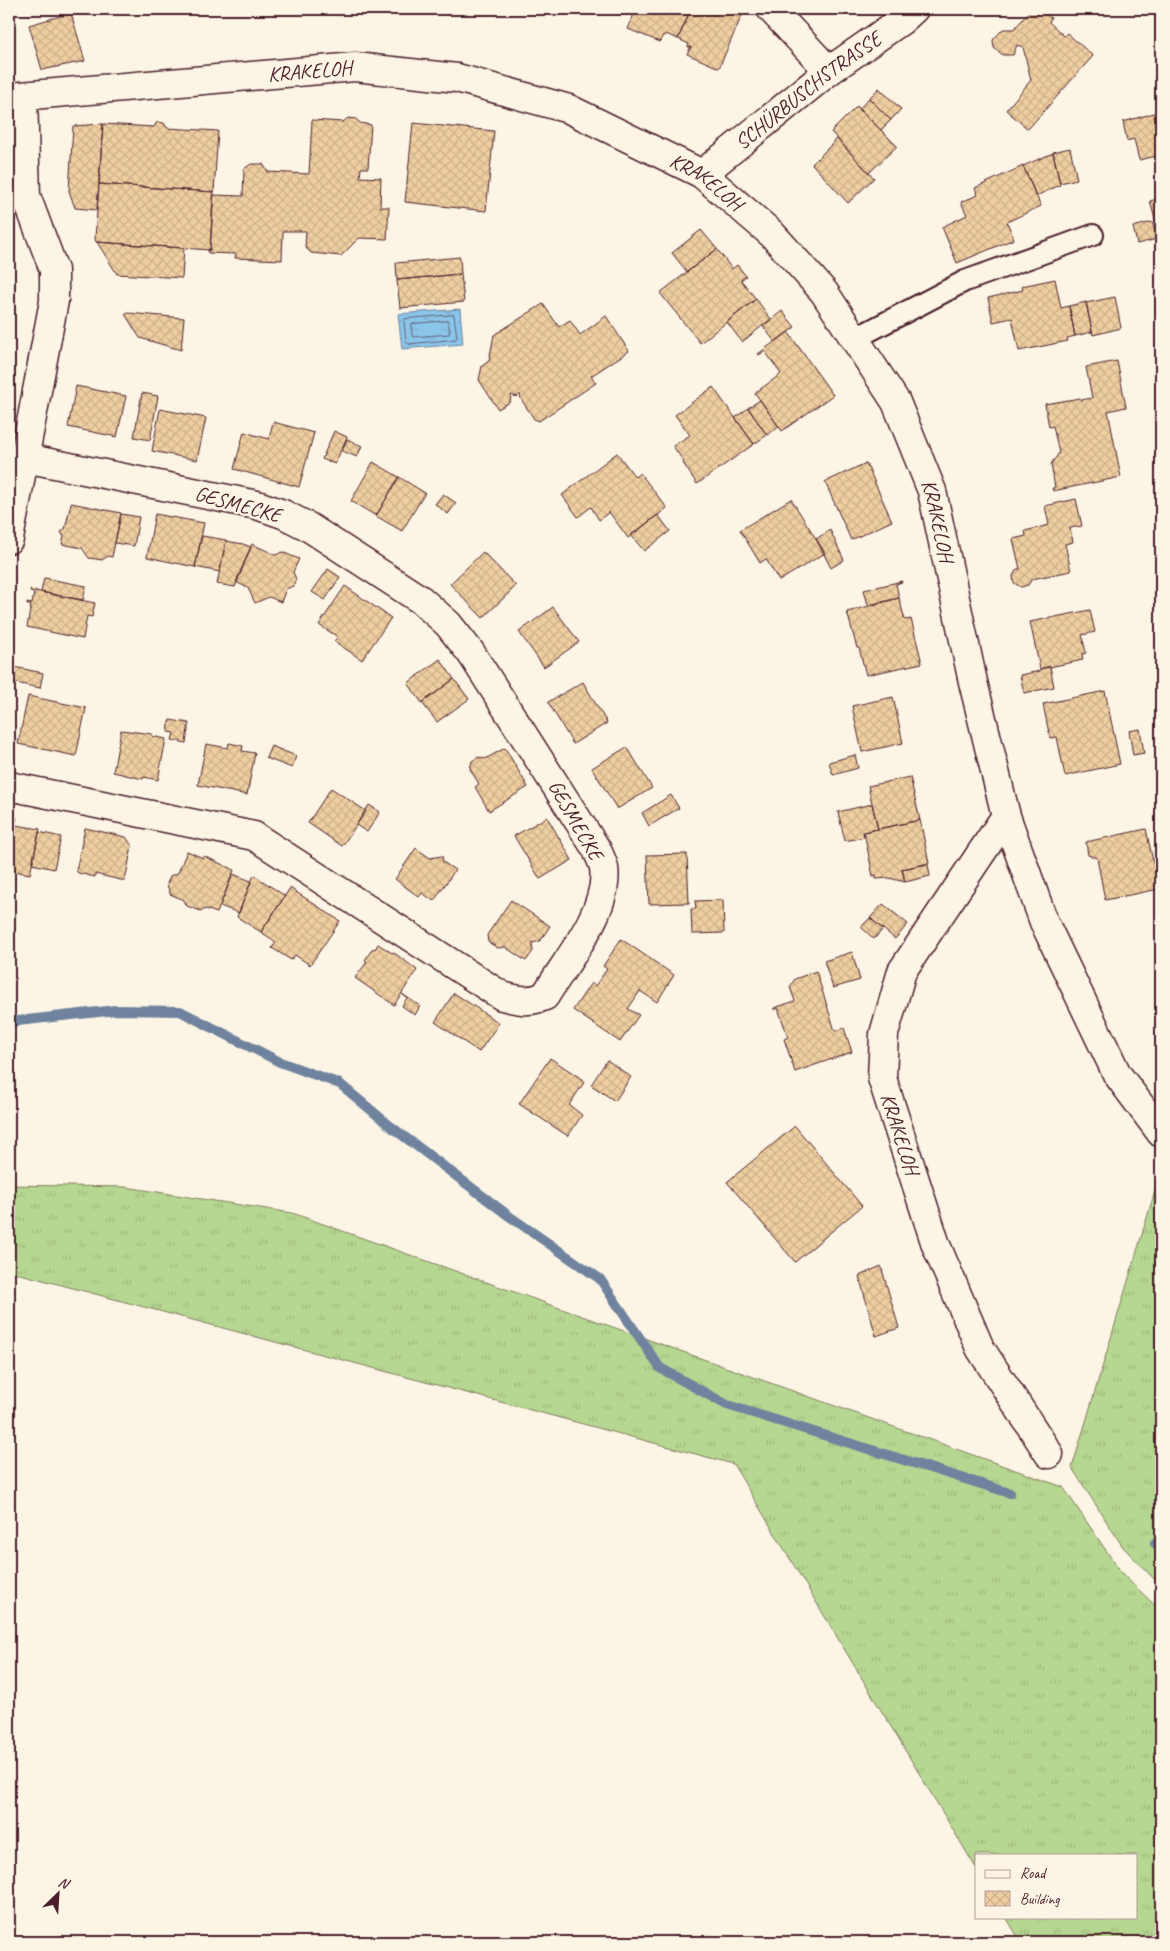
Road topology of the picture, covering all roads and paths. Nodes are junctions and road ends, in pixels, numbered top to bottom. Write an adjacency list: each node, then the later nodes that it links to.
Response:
1 (771, 9): 3 (street)
2 (914, 9): 3 (street, SCHÜRBUSCHSTRASSE)
3 (829, 71): 5 (street, SCHÜRBUSCHSTRASSE)
4 (16, 96): 5 (street, KRAKELOH); 8 (street)
5 (702, 174): 7 (street, KRAKELOH)
6 (1093, 235): 7 (lane)
7 (856, 338): 11 (street, KRAKELOH)
8 (24, 458): 9 (street); 10 (street, GESMECKE)
9 (9, 539)
10 (9, 786)
11 (1006, 816): 12 (street, KRAKELOH); 13 (street, KRAKELOH)
12 (1161, 1133)
13 (1049, 1454)

